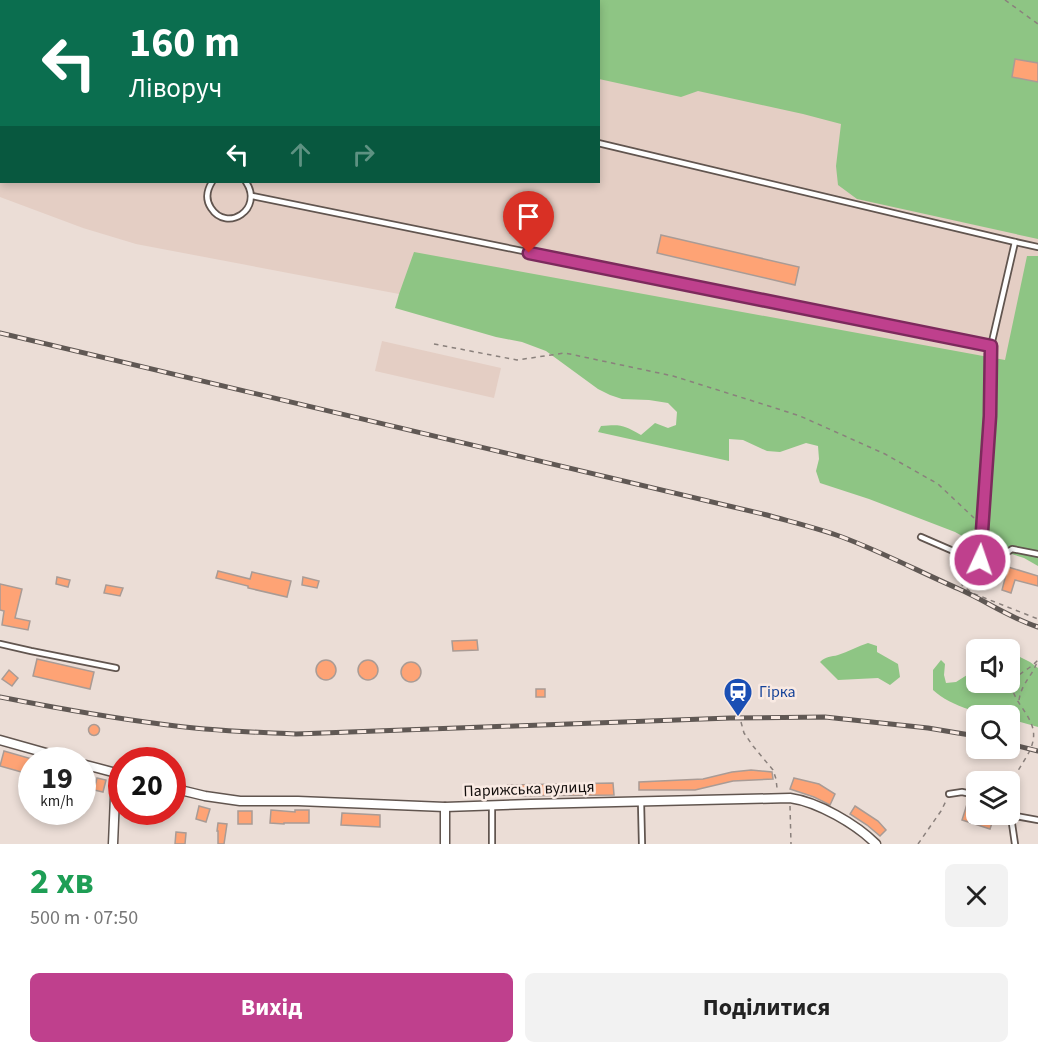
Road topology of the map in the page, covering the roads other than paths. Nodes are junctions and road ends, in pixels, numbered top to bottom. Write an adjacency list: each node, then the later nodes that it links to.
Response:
1 (600, 143): 5 (lane)
2 (211, 183): 4 (lane)
3 (247, 183): 4 (lane)
4 (252, 196): 7 (lane)
5 (1015, 242): 6 (lane); 7 (lane)
6 (1038, 247)
7 (991, 346): 10 (lane)
8 (921, 537): 10 (lane)
9 (1038, 554): 10 (lane)
10 (977, 560)
11 (0, 644): 12 (lane)
12 (116, 668)
13 (0, 740): 14 (street)
14 (25, 747)
15 (186, 791): 20 (street, Парижська вулиця)
16 (966, 793): 17 (lane)
17 (949, 794)
18 (641, 801): 19 (street, Парижська вулиця); 28 (lane); 29 (street, Парижська вулиця)
19 (492, 806): 20 (street, Парижська вулиця); 27 (lane)
20 (445, 807): 26 (street)
21 (1020, 814): 22 (lane)
22 (1038, 819)
23 (115, 825): 25 (street)
24 (1012, 825): 30 (lane)
25 (113, 844)
26 (445, 844)
27 (492, 844)
28 (642, 844)
29 (876, 844)
30 (1015, 844)

